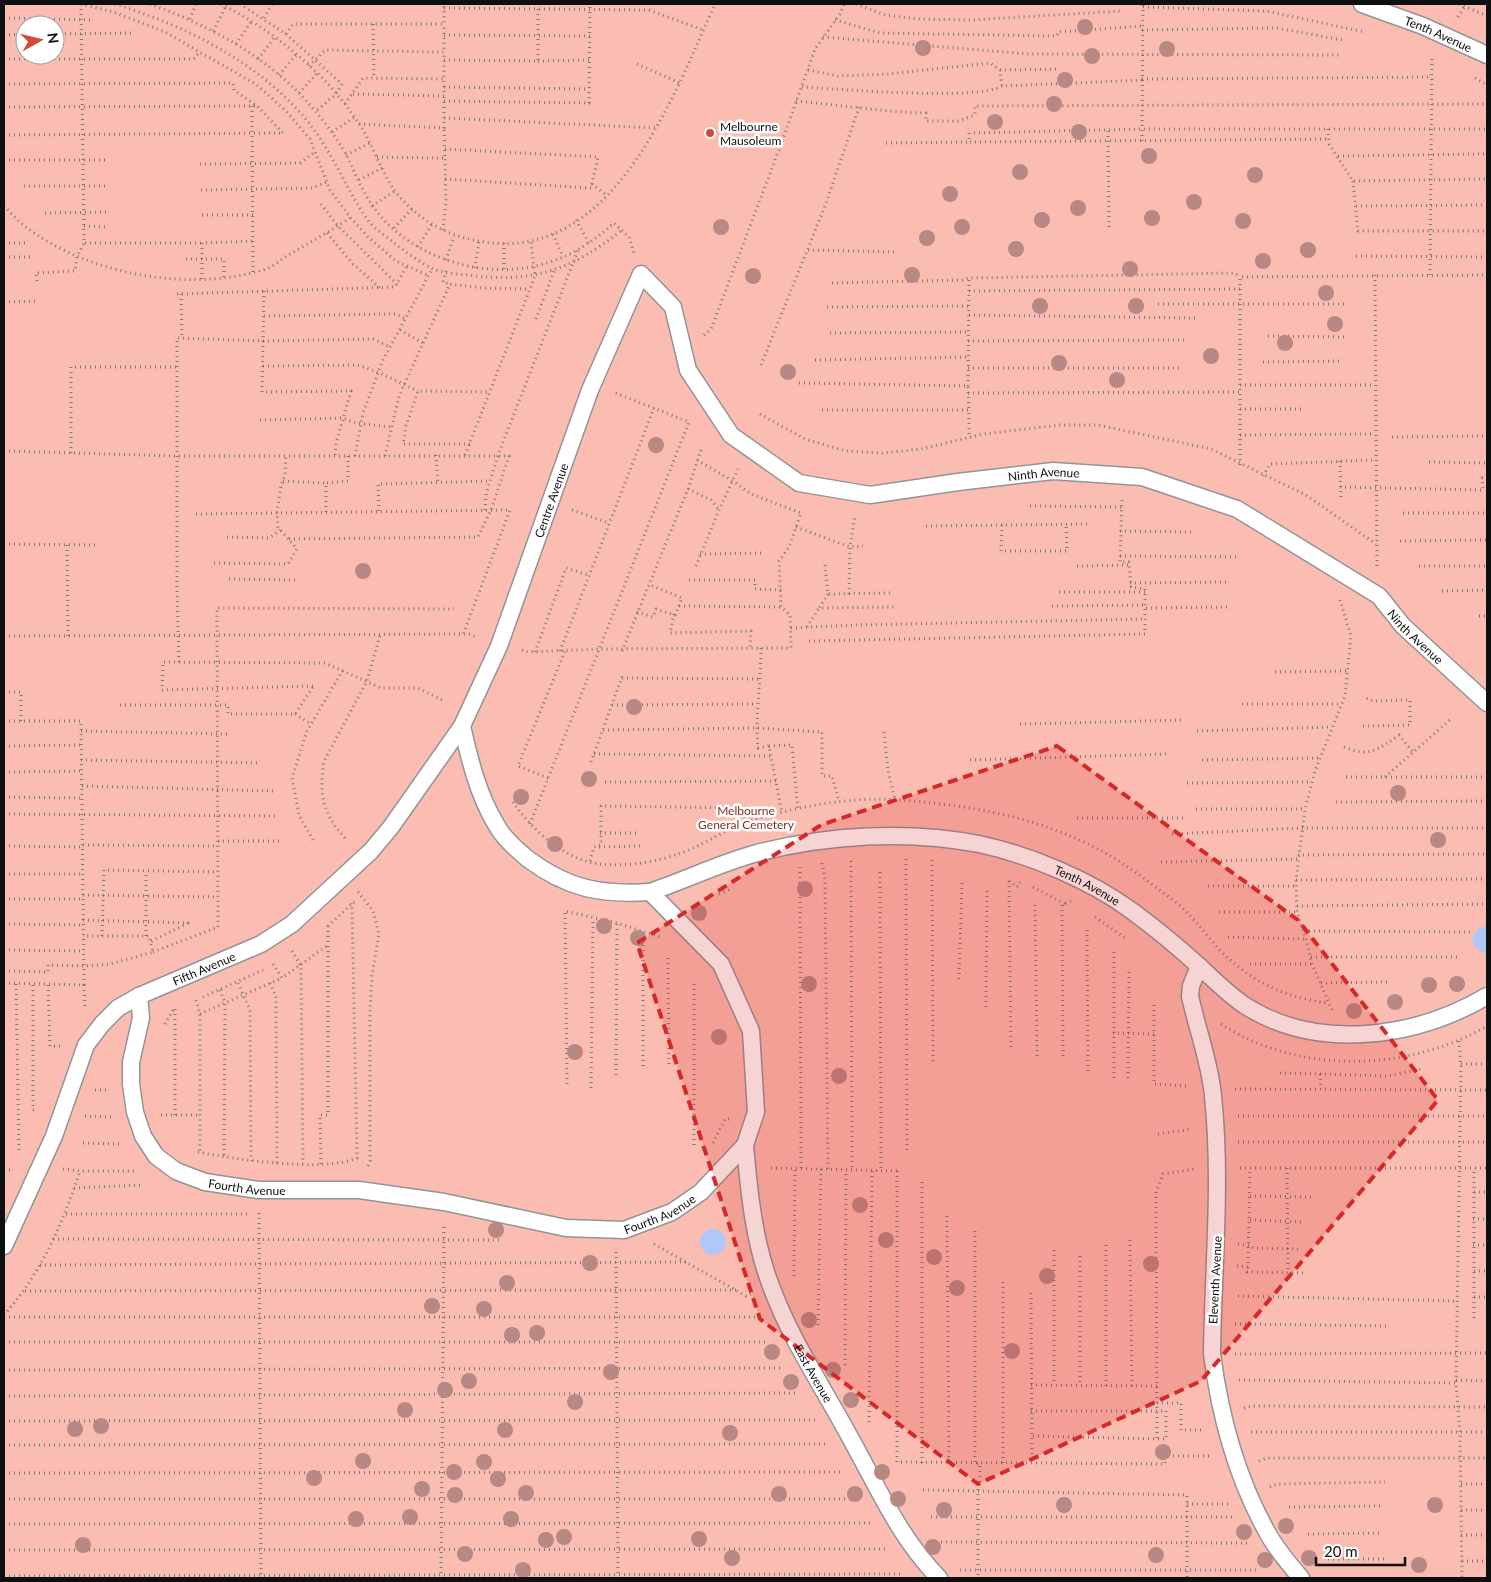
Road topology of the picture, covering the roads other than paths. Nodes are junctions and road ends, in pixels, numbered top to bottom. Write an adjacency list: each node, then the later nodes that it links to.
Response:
1 (1362, 4): 2 (lane, Tenth Avenue)
2 (1487, 55)
3 (641, 274): 4 (lane, Ninth Avenue); 5 (lane, Centre Avenue)
4 (1487, 703)
5 (462, 726): 6 (lane); 8 (lane, Fifth Avenue)
6 (650, 892): 7 (lane, Tenth Avenue); 10 (lane, Fourth Avenue)
7 (1199, 966): 9 (lane, Tenth Avenue); 13 (lane, Eleventh Avenue)
8 (140, 996): 10 (lane, Fourth Avenue); 11 (lane, Fifth Avenue)
9 (1487, 996)
10 (745, 1145): 12 (lane, East Avenue)
11 (4, 1246)
12 (939, 1578)
13 (1301, 1578)

